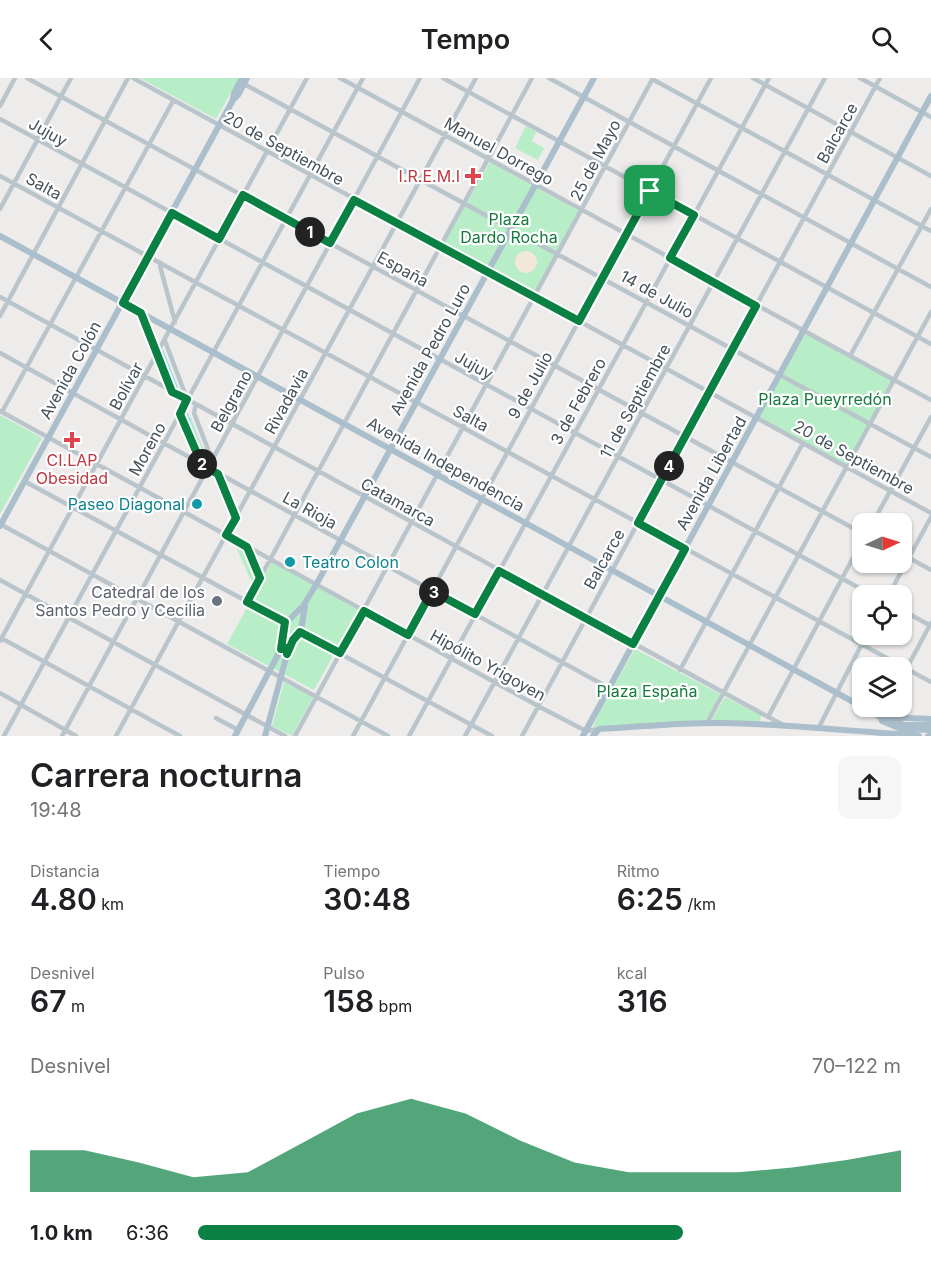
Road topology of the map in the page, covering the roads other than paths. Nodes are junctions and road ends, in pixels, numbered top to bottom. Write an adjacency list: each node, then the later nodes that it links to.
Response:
1 (15, 78): 32 (street)
2 (27, 78): 27 (street, España)
3 (71, 78): 27 (street)
4 (128, 78): 40 (street)
5 (133, 78): 30 (street, 20 de Septiembre)
6 (307, 78): 33 (street, Bolívar)
7 (340, 78): 24 (street, Manuel Dorrego)
8 (363, 78): 24 (street, Moreno)
9 (420, 78): 35 (street, Belgrano)
10 (443, 78): 26 (street)
11 (476, 78): 26 (street, Rivadavia)
12 (532, 78): 37 (street)
13 (549, 78): 29 (street)
14 (594, 78): 29 (main road, Avenida Pedro Luro)
15 (652, 78): 31 (street); 41 (street, 25 de Mayo)
16 (711, 78): 31 (street, 9 de Julio)
17 (753, 78): 23 (street)
18 (769, 78): 23 (street, 3 de Febrero)
19 (825, 78): 34 (street, 11 de Septiembre)
20 (860, 78): 25 (street)
21 (880, 78): 25 (street, Balcarce)
22 (245, 80): 33 (street, 14 de Julio); 42 (main road, Avenida Colón)
23 (765, 85): 34 (street); 43 (street, 3 de Febrero)
24 (357, 87): 35 (street, Manuel Dorrego); 44 (street, Moreno)
25 (876, 87): 36 (street); 45 (street, Balcarce)
26 (468, 92): 37 (street); 46 (street, Rivadavia)
27 (61, 96): 40 (street, España); 47 (street)
28 (931, 96): 36 (main road, Avenida Libertad)
29 (583, 97): 41 (street); 48 (main road, Avenida Pedro Luro)
30 (173, 101): 42 (street, 20 de Septiembre); 49 (street)
31 (697, 104): 43 (street); 50 (street, 9 de Julio)
32 (0, 106)
33 (290, 108): 44 (street, 14 de Julio); 51 (street, Bolívar)
34 (808, 109): 45 (street); 52 (street, 11 de Septiembre)
35 (402, 111): 46 (street, Manuel Dorrego); 53 (street, Belgrano)
36 (922, 112): 38 (street); 55 (main road, Avenida Libertad)
37 (511, 115): 48 (street); 54 (street)
38 (931, 117)
39 (0, 119): 47 (street, Jujuy)
40 (106, 122): 49 (street, España); 56 (street)
41 (629, 122): 50 (street); 57 (street, 25 de Mayo)
42 (219, 126): 51 (street, 20 de Septiembre); 58 (main road, Avenida Colón)
43 (741, 128): 52 (street); 59 (street, 3 de Febrero)
44 (333, 131): 53 (street, 14 de Julio); 62 (street, Moreno)
45 (851, 132): 55 (street); 60 (street, Balcarce)
46 (445, 135): 54 (street, Manuel Dorrego); 64 (street, Rivadavia)
47 (38, 140): 56 (street, Jujuy); 65 (street)
48 (559, 141): 57 (street); 66 (main road, Avenida Pedro Luro)
49 (149, 144): 58 (street, España); 67 (street)
50 (674, 146): 59 (street); 68 (street, 9 de Julio)
51 (266, 152): 62 (street, 20 de Septiembre); 70 (street, Bolívar)
52 (785, 152): 60 (street); 69 (street, 11 de Septiembre)
53 (378, 155): 64 (street, 14 de Julio); 71 (street, Belgrano)
54 (488, 158): 66 (street, Manuel Dorrego); 73 (street)
55 (898, 158): 63 (street); 72 (main road, Avenida Libertad)
56 (83, 164): 67 (street, Jujuy); 74 (street)
57 (605, 167): 68 (street); 76 (street, 25 de Mayo)
58 (195, 169): 70 (street, España); 78 (main road, Avenida Colón)
59 (718, 170): 69 (street); 79 (street, 3 de Febrero)
60 (828, 175): 72 (street); 80 (street, Balcarce)
61 (0, 176): 65 (street, Salta)
62 (309, 176): 71 (street, 20 de Septiembre); 81 (street, Moreno)
63 (931, 176)
64 (421, 179): 73 (street, 14 de Julio); 82 (street, Rivadavia)
65 (14, 183): 74 (street, Salta); 75 (street)
66 (536, 184): 76 (street, Manuel Dorrego); 84 (main road, Avenida Pedro Luro)
67 (126, 188): 78 (street, Jujuy); 85 (street)
68 (650, 191): 79 (street); 87 (street, 9 de Julio)
69 (761, 194): 80 (street); 90 (street, 11 de Septiembre)
70 (243, 195): 81 (street, España); 89 (street, Bolívar)
71 (354, 200): 82 (street, 20 de Septiembre); 91 (street, Belgrano)
72 (874, 200): 83 (street); 92 (main road, Avenida Libertad)
73 (464, 202): 84 (street, 14 de Julio); 93 (street)
74 (59, 208): 85 (street, Salta); 94 (street)
75 (0, 209)
76 (582, 209): 87 (street, Manuel Dorrego); 95 (street, 25 de Mayo)
77 (931, 209): 83 (street)
78 (172, 213): 89 (street, Jujuy); 96 (main road, Avenida Colón)
79 (694, 215): 90 (street); 97 (street, 3 de Febrero)
80 (804, 217): 92 (street); 100 (street, Balcarce)
81 (286, 219): 91 (street, España); 99 (street, Moreno)
82 (397, 223): 93 (street, 20 de Septiembre); 101 (street, Rivadavia)
83 (922, 226): 86 (street); 102 (street)
84 (511, 228): 95 (street, 14 de Julio); 103 (main road, Avenida Pedro Luro)
85 (102, 231): 96 (street, Salta); 104 (street)
86 (931, 231)
87 (626, 234): 97 (street, Manuel Dorrego); 105 (street, 9 de Julio)
88 (0, 236): 94 (main road, Avenida Independencia)
89 (219, 239): 99 (street, Jujuy); 106 (street, Bolívar)
90 (737, 239): 100 (street); 107 (street, 11 de Septiembre)
91 (330, 243): 101 (street, España); 109 (street, Belgrano)
92 (851, 243): 102 (street); 110 (main road, Avenida Libertad)
93 (440, 246): 103 (street, 20 de Septiembre); 111 (street)
94 (34, 254): 104 (main road, Avenida Independencia); 114 (street)
95 (558, 254): 105 (street, 14 de Julio); 113 (street, 25 de Mayo)
96 (148, 256): 98 (street, Salta); 116 (main road, Avenida Colón)
97 (670, 258): 107 (street, Manuel Dorrego); 115 (street, 3 de Febrero)
98 (159, 262): 106 (street, Salta); 126 (street)
99 (262, 262): 109 (street, Jujuy); 117 (street, Moreno)
100 (780, 262): 110 (street); 118 (street, Balcarce)
101 (373, 267): 111 (street, España); 119 (street, Rivadavia)
102 (898, 269): 108 (street); 122 (street)
103 (487, 272): 113 (street, 20 de Septiembre); 124 (main road, Avenida Pedro Luro)
104 (76, 278): 116 (main road, Avenida Independencia); 127 (street)
105 (602, 278): 115 (street, 14 de Julio); 125 (street, 9 de Julio)
106 (195, 282): 117 (street, Salta); 126 (street, Bolívar)
107 (714, 282): 118 (street, Manuel Dorrego); 128 (street, 11 de Septiembre)
108 (931, 286)
109 (307, 287): 119 (street, Jujuy); 130 (street, Belgrano)
110 (827, 288): 122 (street); 131 (main road, Avenida Libertad)
111 (416, 290): 124 (street, España); 132 (street)
112 (0, 297): 114 (street, Catamarca)
113 (534, 298): 125 (street, 20 de Septiembre); 135 (street, 25 de Mayo)
114 (8, 302): 123 (street); 127 (street, Catamarca)
115 (646, 302): 128 (street, 14 de Julio); 137 (street, 3 de Febrero)
116 (123, 303): 121 (main road, Avenida Independencia); 139 (main road, Avenida Colón)
117 (238, 306): 130 (street, Salta); 141 (street, Moreno)
118 (756, 306): 131 (street, Manuel Dorrego); 138 (street, Balcarce)
119 (350, 310): 132 (street, Jujuy); 142 (street, Rivadavia)
120 (931, 312): 133 (street)
121 (141, 313): 129 (main road, Avenida Independencia); 143 (street)
122 (874, 313): 133 (street); 144 (street)
123 (0, 316)
124 (463, 316): 135 (street, España); 145 (main road, Avenida Pedro Luro)
125 (579, 321): 137 (street, 20 de Septiembre); 146 (street, 9 de Julio)
126 (175, 322): 129 (street, Bolívar)
127 (51, 325): 139 (street, Catamarca); 147 (street)
128 (690, 326): 138 (street, 14 de Julio); 148 (street, 11 de Septiembre)
129 (171, 329): 134 (street, Bolívar); 141 (main road, Avenida Independencia)
130 (283, 330): 142 (street, Salta); 152 (street, Belgrano)
131 (803, 331): 144 (street, Manuel Dorrego); 149 (main road, Avenida Libertad)
132 (392, 333): 145 (street, Jujuy); 150 (street)
133 (918, 337): 136 (street); 153 (street)
134 (165, 341): 143 (street, Bolívar); 159 (street)
135 (510, 342): 146 (street, España); 154 (street, 25 de Mayo)
136 (931, 344)
137 (622, 345): 148 (street, 20 de Septiembre); 155 (street, 3 de Febrero)
138 (733, 349): 149 (street, 14 de Julio); 157 (street, Balcarce)
139 (96, 350): 151 (street, Catamarca); 158 (main road, Avenida Colón)
140 (0, 353): 147 (street, La Rioja)
141 (213, 353): 152 (main road, Avenida Independencia); 159 (street, Moreno)
142 (326, 353): 150 (street, Salta); 161 (street, Rivadavia)
143 (157, 354): 151 (street, Bolívar); 156 (street)
144 (850, 356): 153 (street, Manuel Dorrego)
145 (440, 359): 154 (street, Jujuy); 162 (main road, Avenida Pedro Luro)
146 (555, 366): 155 (street, España); 164 (street, 9 de Julio)
147 (27, 368): 158 (street, La Rioja); 165 (street)
148 (666, 369): 157 (street, 20 de Septiembre); 166 (street, 11 de Septiembre)
149 (780, 374): 169 (main road, Avenida Libertad); 173 (street, 14 de Julio)
150 (369, 376): 162 (street, Salta); 172 (street)
151 (145, 377): 156 (street, Catamarca); 170 (street, Bolívar)
152 (257, 378): 161 (main road, Avenida Independencia); 171 (street, Belgrano)
153 (894, 380): 160 (street, Manuel Dorrego); 173 (street)
154 (487, 385): 164 (street, Jujuy); 174 (street, 25 de Mayo)
155 (599, 389): 166 (street, España); 175 (street, 3 de Febrero)
156 (172, 392): 159 (street, Catamarca)
157 (709, 392): 169 (street, 20 de Septiembre); 176 (street, Balcarce)
158 (73, 393): 170 (street, La Rioja); 177 (main road, Avenida Colón)
159 (187, 399): 163 (street, Catamarca); 167 (street, Moreno)
160 (931, 400)
161 (300, 401): 172 (main road, Avenida Independencia); 180 (street, Rivadavia)
162 (416, 402): 174 (street, Salta); 182 (main road, Avenida Pedro Luro)
163 (196, 404): 171 (street, Catamarca); 184 (street)
164 (531, 409): 175 (street, Jujuy); 183 (street, 9 de Julio)
165 (1, 411): 177 (street, Hipólito Yrigoyen)
166 (642, 413): 176 (street, España); 185 (street, 11 de Septiembre)
167 (180, 414): 179 (street, Moreno); 189 (street)
168 (931, 417): 181 (street)
169 (756, 418): 178 (street, 20 de Septiembre); 187 (main road, Avenida Libertad)
170 (121, 420): 179 (street, La Rioja); 188 (street, Bolívar)
171 (232, 424): 180 (street, Catamarca); 184 (street, Belgrano)
172 (343, 424): 182 (main road, Avenida Independencia); 192 (street)
173 (870, 424): 181 (street, 14 de Julio); 190 (street)
174 (463, 428): 183 (street, Salta); 194 (street, 25 de Mayo)
175 (575, 433): 185 (street, Jujuy); 195 (street, 3 de Febrero)
176 (686, 436): 187 (street, España); 196 (street, Balcarce)
177 (49, 437): 188 (street, Hipólito Yrigoyen); 197 (main road, Avenida Colón)
178 (803, 443): 190 (street, 20 de Septiembre); 198 (street)
179 (163, 444): 189 (street, La Rioja); 199 (street, Moreno)
180 (274, 447): 192 (street, Catamarca); 200 (street, Rivadavia)
181 (914, 448): 186 (street, 14 de Julio); 201 (street)
182 (390, 449): 194 (main road, Avenida Independencia); 202 (main road, Avenida Pedro Luro)
183 (508, 452): 195 (street, Salta); 203 (street, 9 de Julio)
184 (214, 456): 191 (street, Belgrano)
185 (618, 457): 196 (street, Jujuy); 204 (street, 11 de Septiembre)
186 (931, 457)
187 (732, 461): 198 (street, España); 205 (main road, Avenida Libertad)
188 (97, 464): 199 (street, Hipólito Yrigoyen); 206 (street, Bolívar)
189 (202, 465): 191 (street, La Rioja)
190 (847, 467): 201 (street, 20 de Septiembre); 207 (street)
191 (208, 468): 193 (street, La Rioja); 208 (street, Belgrano)
192 (318, 470): 202 (street, Catamarca); 210 (street)
193 (218, 474): 200 (street, La Rioja); 212 (street)
194 (437, 475): 203 (main road, Avenida Independencia); 213 (street, 25 de Mayo)
195 (551, 476): 204 (street, Salta); 214 (street, 3 de Febrero)
196 (661, 480): 205 (street, Jujuy); 215 (street, Balcarce)
197 (24, 481): 206 (street); 216 (main road, Avenida Colón)
198 (779, 487): 207 (street, España); 219 (street)
199 (139, 488): 208 (street, Hipólito Yrigoyen); 218 (street, Moreno)
200 (250, 491): 210 (street, La Rioja); 212 (street, Rivadavia)
201 (891, 491): 209 (street); 211 (street, 20 de Septiembre)
202 (364, 497): 213 (street, Catamarca); 221 (main road, Avenida Pedro Luro)
203 (482, 499): 214 (main road, Avenida Independencia); 224 (street, 9 de Julio)
204 (595, 499): 215 (street, Salta); 222 (street, 11 de Septiembre)
205 (708, 506): 219 (street, Jujuy); 225 (main road, Avenida Libertad)
206 (74, 508): 218 (street); 226 (street, Bolívar)
207 (822, 511): 217 (street, España); 229 (street)
208 (184, 512): 220 (street, Hipólito Yrigoyen); 228 (street, Belgrano)
209 (878, 513)
210 (294, 515): 221 (street, La Rioja); 230 (street)
211 (931, 515): 227 (street)
212 (236, 518): 220 (street, Rivadavia)
213 (411, 523): 224 (street, Catamarca); 233 (street, 25 de Mayo)
214 (525, 523): 222 (main road, Avenida Independencia); 236 (street, 3 de Febrero)
215 (638, 523): 225 (street, Salta); 234 (street, Balcarce)
216 (0, 525): 226 (street)
217 (852, 528)
218 (116, 531): 228 (street); 237 (street, Moreno)
219 (756, 531): 229 (street, Jujuy); 238 (street)
220 (226, 535): 223 (street, Hipólito Yrigoyen); 239 (street, Rivadavia)
221 (340, 541): 233 (street, La Rioja); 243 (main road, Avenida Pedro Luro)
222 (568, 546): 234 (main road, Avenida Independencia); 247 (street, 11 de Septiembre)
223 (247, 547): 230 (street, Hipólito Yrigoyen); 240 (street)
224 (456, 547): 236 (street, Catamarca); 245 (street, 9 de Julio)
225 (685, 549): 238 (street, Salta); 248 (main road, Avenida Libertad)
226 (50, 551): 237 (street); 246 (street, Bolívar)
227 (912, 554)
228 (161, 555): 239 (street); 250 (street, Belgrano)
229 (799, 555): 241 (street, Jujuy); 249 (street)
230 (270, 559): 240 (street); 243 (street, Hipólito Yrigoyen)
231 (912, 559): 235 (street)
232 (852, 561): 241 (street)
233 (387, 566): 245 (street, La Rioja); 253 (street, 25 de Mayo)
234 (612, 570): 248 (main road, Avenida Independencia); 257 (street, Balcarce)
235 (931, 570)
236 (499, 571): 247 (street, Catamarca); 254 (street, 3 de Febrero)
237 (92, 574): 250 (street); 256 (street, Moreno)
238 (732, 575): 249 (street, Salta); 261 (street)
239 (202, 578): 252 (street); 258 (street, Rivadavia)
240 (260, 578): 252 (street)
241 (843, 579): 244 (street, Jujuy); 260 (street)
242 (0, 580): 246 (street)
243 (316, 585): 251 (main road, Avenida Pedro Luro); 253 (street, Hipólito Yrigoyen)
244 (854, 585)
245 (432, 591): 254 (street, La Rioja); 265 (street, 9 de Julio)
246 (26, 594): 256 (street); 267 (street, Bolívar)
247 (542, 594): 257 (street, Catamarca); 266 (street, 11 de Septiembre)
248 (659, 596): 261 (main road, Avenida Independencia); 270 (main road, Avenida Libertad)
249 (775, 597): 260 (street, Salta); 271 (street)
250 (137, 598): 258 (street); 269 (street, Belgrano)
251 (307, 601): 259 (main road, Avenida Pedro Luro); 264 (main road, Avenida Pedro Luro)
252 (247, 602): 259 (street)
253 (364, 611): 265 (street, Hipólito Yrigoyen); 274 (street, 25 de Mayo)
254 (475, 614): 266 (street, La Rioja); 277 (street, 3 de Febrero)
255 (912, 615): 262 (street)
256 (68, 618): 269 (street); 279 (street, Moreno)
257 (586, 618): 270 (street, Catamarca); 280 (street, Balcarce)
258 (179, 621): 281 (street, Rivadavia); 284 (street)
259 (287, 621): 263 (main road); 264 (main road)
260 (820, 621): 268 (street, Salta); 282 (street)
261 (706, 622): 271 (main road, Avenida Independencia); 283 (street)
262 (930, 625): 278 (street)
263 (284, 630): 264 (main road); 273 (main road)
264 (299, 631): 274 (street); 275 (main road, Avenida Pedro Luro)
265 (408, 635): 277 (street, Hipólito Yrigoyen); 287 (street, 9 de Julio)
266 (519, 638): 280 (street, La Rioja); 288 (street, 11 de Septiembre)
267 (0, 639): 279 (street)
268 (852, 639)
269 (113, 642): 281 (street); 290 (street, Belgrano)
270 (633, 644): 283 (street, Catamarca); 291 (main road, Avenida Libertad)
271 (750, 645): 282 (main road, Avenida Independencia); 293 (street)
272 (862, 645): 276 (street, Salta); 294 (street)
273 (281, 649): 275 (main road); 284 (main road)
274 (340, 653): 287 (street); 295 (street, 25 de Mayo)
275 (287, 654): 286 (main road, Avenida Pedro Luro)
276 (884, 657)
277 (451, 658): 288 (street, Hipólito Yrigoyen); 296 (street, 3 de Febrero)
278 (912, 658)
279 (44, 662): 290 (street); 297 (street, Moreno)
280 (562, 662): 291 (street, La Rioja); 298 (street, Balcarce)
281 (155, 665): 299 (street, Rivadavia); 300 (street)
282 (793, 669): 294 (main road, Avenida Independencia); 301 (street)
283 (680, 670): 293 (street, Catamarca)
284 (270, 671): 286 (street); 300 (main road)
285 (912, 672): 289 (street, Salta)
286 (281, 677): 295 (street); 309 (main road, Avenida Pedro Luro)
287 (384, 678): 296 (street); 305 (street, 9 de Julio)
288 (494, 682): 298 (street, Hipólito Yrigoyen); 307 (street, 11 de Septiembre)
289 (931, 682)
290 (89, 686): 299 (street); 314 (street, Belgrano)
291 (609, 687): 317 (main road, Avenida Libertad)
292 (0, 693): 297 (street)
293 (723, 693): 301 (street, Catamarca); 306 (street)
294 (837, 693): 303 (main road, Avenida Independencia); 312 (street)
295 (317, 696): 305 (street); 326 (street, 25 de Mayo)
296 (427, 702): 307 (street); 329 (street, 3 de Febrero)
297 (21, 704): 314 (street); 319 (street, Moreno)
298 (538, 706): 317 (street, Hipólito Yrigoyen); 332 (street, Balcarce)
299 (130, 709): 322 (street, Rivadavia); 323 (street)
300 (246, 715): 309 (street); 316 (main road)
301 (768, 717): 310 (street, Catamarca)
302 (216, 718): 316 (street)
303 (883, 718): 304 (main road); 308 (main road); 311 (main road)
304 (931, 719)
305 (361, 720): 327 (street, 9 de Julio); 328 (street)
306 (707, 723): 310 (main road); 313 (main road)
307 (471, 725): 330 (street, 11 de Septiembre); 331 (street)
308 (931, 725)
309 (268, 726): 324 (main road, Avenida Pedro Luro); 325 (street)
310 (785, 726): 312 (main road)
311 (891, 726): 315 (main road); 318 (main road)
312 (819, 727): 318 (main road)
313 (599, 729): 317 (street); 333 (main road)
314 (65, 730): 320 (street, Belgrano); 321 (street)
315 (931, 730)
316 (236, 733)
317 (584, 733)
318 (902, 735): 334 (main road)
319 (4, 736)
320 (62, 736)
321 (76, 736)
322 (116, 736)
323 (180, 736)
324 (265, 736)
325 (285, 736)
326 (295, 736)
327 (353, 736)
328 (388, 736)
329 (409, 736)
330 (465, 736)
331 (492, 736)
332 (522, 736)
333 (593, 736)
334 (919, 736)

